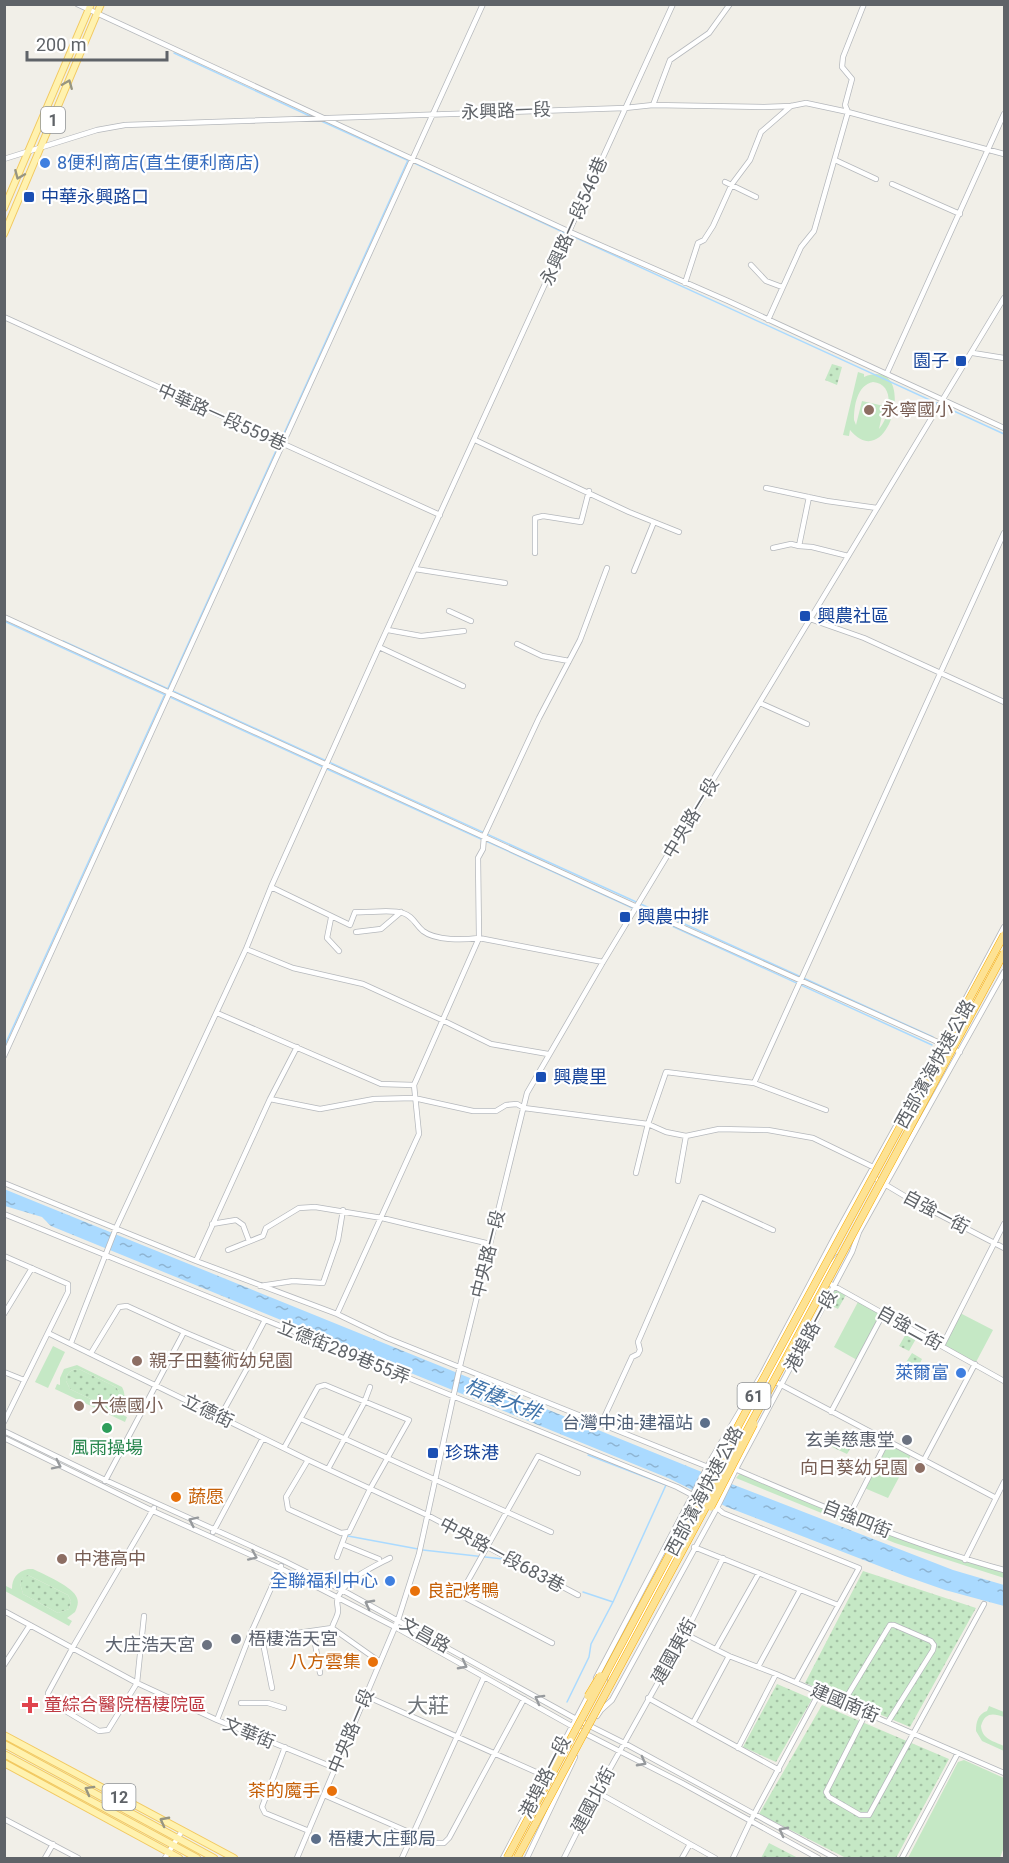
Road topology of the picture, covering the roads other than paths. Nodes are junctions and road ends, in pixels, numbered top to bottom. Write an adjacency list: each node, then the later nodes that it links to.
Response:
1 (77, 4): 7 (street)
2 (101, 4): 8 (main road, 1)
3 (483, 4): 13 (street)
4 (673, 4): 11 (street, 永興路一段546巷)
5 (730, 4): 9 (street)
6 (864, 4): 12 (street)
7 (90, 7): 8 (street); 18 (main road, 1)
8 (97, 14): 15 (street); 16 (main road, 1, one-way to 8)
9 (653, 105): 10 (street, 永興路一段); 11 (street, 永興路一段)
10 (791, 106): 12 (street, 永興路一段); 25 (street)
11 (626, 108): 13 (street, 永興路一段); 30 (street, 永興路一段546巷)
12 (848, 112): 17 (street, 永興路一段); 22 (street)
13 (433, 113): 15 (street, 永興路一段); 21 (street)
14 (1005, 114): 17 (street)
15 (321, 117): 16 (street, 永興路一段); 21 (street)
16 (42, 148): 18 (street, 永興路一段); 31 (main road, 1)
17 (987, 150): 19 (street, 永興路一段); 29 (street)
18 (29, 151): 20 (street, 永興路一段); 28 (main road, 1, one-way to 28)
19 (1005, 154)
20 (4, 159)
21 (412, 159): 30 (street); 44 (street)
22 (835, 160): 23 (street); 34 (street)
23 (876, 179)
24 (725, 182): 25 (street)
25 (732, 184): 27 (street); 33 (street)
26 (892, 184): 29 (street)
27 (756, 197)
28 (4, 208)
29 (960, 214): 40 (street)
30 (570, 232): 33 (street); 43 (street, 永興路一段546巷)
31 (4, 234)
32 (751, 265): 34 (street)
33 (685, 283): 37 (street)
34 (782, 287): 37 (street)
35 (1005, 298): 38 (street, 中央路一段)
36 (4, 317): 44 (street, 中華路一段559巷)
37 (768, 320): 40 (street)
38 (973, 353): 39 (street); 41 (street, 中央路一段)
39 (1005, 358)
40 (886, 373): 41 (street)
41 (944, 399): 42 (street); 48 (street, 中央路一段)
42 (1005, 428)
43 (475, 440): 46 (street); 49 (street, 永興路一段546巷)
44 (282, 444): 49 (street, 中華路一段559巷); 72 (street)
45 (766, 488): 47 (street)
46 (589, 491): 50 (street); 55 (street)
47 (809, 497): 48 (street); 53 (street)
48 (877, 508): 56 (street, 中央路一段)
49 (440, 515): 58 (street, 永興路一段546巷)
50 (654, 522): 51 (street); 59 (street)
51 (679, 532)
52 (1005, 533): 70 (street)
53 (799, 546): 54 (street); 56 (street)
54 (773, 548)
55 (535, 553)
56 (848, 556): 63 (street, 中央路一段)
57 (606, 568): 69 (street)
58 (415, 569): 60 (street); 65 (street, 永興路一段546巷)
59 (634, 571)
60 (505, 583)
61 (449, 612): 64 (street)
62 (4, 617): 72 (street)
63 (810, 619): 70 (street); 74 (street, 中央路一段)
64 (471, 621)
65 (388, 630): 66 (street); 68 (street, 永興路一段546巷)
66 (464, 631)
67 (518, 644): 69 (street)
68 (379, 647): 71 (street); 76 (street, 永興路一段546巷)
69 (569, 661): 77 (street)
70 (941, 673): 73 (street); 91 (street)
71 (463, 686)
72 (169, 693): 76 (street); 98 (street)
73 (1005, 702)
74 (760, 703): 75 (street); 79 (street, 中央路一段)
75 (807, 724)
76 (327, 764): 77 (street); 78 (street, 永興路一段546巷)
77 (484, 836): 79 (street); 85 (street)
78 (271, 887): 81 (street); 86 (street, 永興路一段546巷)
79 (637, 907): 89 (street, 中央路一段); 91 (street)
80 (401, 912): 81 (street); 83 (street); 85 (street)
81 (331, 918): 87 (street)
82 (1005, 927): 94 (street, 港埠路一段)
83 (356, 932)
84 (1005, 935): 156 (highway, 西部濱海快速公路 / 61, bridge)
85 (479, 938): 89 (street); 93 (street)
86 (246, 949): 92 (street, 永興路一段546巷); 93 (street)
87 (339, 951)
88 (1005, 953): 157 (highway, 西部濱海快速公路 / 61, bridge)
89 (603, 962): 97 (street, 中央路一段)
90 (1005, 972): 96 (street, 港埠路一段)
91 (800, 980): 94 (street); 99 (street)
92 (217, 1013): 95 (street); 119 (street, 永興路一段546巷)
93 (442, 1020): 97 (street); 100 (street)
94 (941, 1044): 96 (street); 107 (street, 港埠路一段)
95 (297, 1047): 100 (street); 102 (street)
96 (960, 1052): 112 (street, 港埠路一段)
97 (548, 1054): 103 (street, 中央路一段)
98 (4, 1056)
99 (754, 1083): 104 (street); 105 (street)
100 (414, 1085): 101 (street)
101 (414, 1098): 102 (street); 103 (street); 115 (street)
102 (270, 1099): 116 (street)
103 (524, 1108): 105 (street); 124 (street, 中央路一段)
104 (826, 1110)
105 (648, 1124): 106 (street); 108 (street)
106 (686, 1136): 107 (street); 110 (street)
107 (873, 1167): 109 (street, 港埠路一段)
108 (636, 1173)
109 (868, 1175): 112 (street, 自強一街); 117 (street, 港埠路一段)
110 (678, 1181)
111 (4, 1183): 119 (street)
112 (886, 1185): 121 (street, 港埠路一段); 123 (street, 自強一街)
113 (342, 1210): 115 (street); 122 (street); 134 (street)
114 (4, 1214): 128 (street)
115 (382, 1218): 124 (street); 137 (street)
116 (212, 1224): 122 (street); 129 (street)
117 (842, 1224): 130 (street, 港埠路一段); 132 (street, 港埠路一段)
118 (1005, 1224): 123 (street)
119 (116, 1228): 128 (street, 永興路一段546巷); 129 (street)
120 (773, 1230): 164 (street)
121 (859, 1232): 130 (street, 港埠路一段); 135 (street, 港埠路一段)
122 (249, 1241): 126 (street)
123 (994, 1242): 125 (street, 自強一街); 143 (street)
124 (490, 1244): 147 (street, 中央路一段)
125 (1005, 1248)
126 (228, 1250)
127 (4, 1256): 131 (street)
128 (104, 1256): 139 (street); 142 (street, 永興路一段546巷)
129 (196, 1261): 134 (street)
130 (831, 1266): 133 (street, 港埠路一段)
131 (32, 1268): 136 (street); 141 (street)
132 (816, 1275): 133 (street, 自強二街); 149 (street, 港埠路一段)
133 (823, 1280): 135 (street, 自強二街); 150 (street, 港埠路一段)
134 (260, 1286): 137 (street)
135 (834, 1286): 138 (street, 自強二街); 153 (street, 港埠路一段)
136 (4, 1314)
137 (337, 1314): 147 (street)
138 (883, 1314): 143 (street, 自強二街); 160 (street)
139 (265, 1320): 145 (street); 158 (street, 立德街289巷55弄)
140 (184, 1332): 144 (street); 145 (street); 154 (street)
141 (48, 1333): 142 (street, 立德街); 151 (street)
142 (71, 1343): 144 (street, 立德街)
143 (942, 1346): 146 (street, 自強二街)
144 (91, 1353): 154 (street, 立德街)
145 (245, 1358): 161 (street)
146 (975, 1364): 152 (street, 自強二街); 174 (street)
147 (460, 1369): 158 (street, 中央路一段); 164 (street)
148 (4, 1372): 151 (street)
149 (762, 1374): 150 (street); 172 (street, 港埠路一段)
150 (769, 1378): 153 (street); 175 (street, 港埠路一段)
151 (24, 1380): 163 (street)
152 (1005, 1381)
153 (782, 1385): 160 (street); 178 (street, 港埠路一段)
154 (156, 1386): 161 (street, 立德街); 180 (street)
155 (370, 1387): 159 (street)
156 (759, 1387): 242 (highway, bridge); 295 (highway, 西部濱海快速公路 / 61, bridge)
157 (768, 1390): 248 (highway, bridge); 296 (highway, 西部濱海快速公路 / 61, bridge)
158 (455, 1395): 181 (street, 中央路一段); 185 (street, 立德街289巷55弄)
159 (364, 1403): 162 (street); 168 (street); 171 (street)
160 (831, 1412): 169 (street)
161 (220, 1417): 167 (street, 立德街)
162 (301, 1419): 168 (street); 170 (street)
163 (4, 1422)
164 (601, 1424): 176 (street)
165 (4, 1431): 180 (street, 文昌路)
166 (4, 1438): 183 (street, 文昌路, one-way to 183)
167 (263, 1438): 170 (street, 立德街); 194 (street)
168 (345, 1440): 171 (street); 177 (street)
169 (888, 1441): 174 (street); 193 (street)
170 (284, 1448): 173 (street, 立德街)
171 (388, 1458): 181 (street); 184 (street)
172 (712, 1458): 175 (street, 自強四街); 176 (street, 港埠路一段)
173 (308, 1460): 177 (street, 立德街); 196 (street)
174 (924, 1460): 186 (street)
175 (723, 1463): 178 (street, 自強四街); 187 (street, 港埠路一段)
176 (708, 1467): 185 (street, 港埠路一段)
177 (328, 1469): 184 (street, 立德街)
178 (736, 1469): 189 (street, 港埠路一段); 193 (street, 自強四街)
179 (578, 1473): 191 (street)
180 (105, 1480): 183 (street); 188 (street, 文昌路)
181 (436, 1480): 191 (street); 192 (street, 中央路一段)
182 (1005, 1482): 186 (street)
183 (102, 1486): 190 (street, 文昌路)
184 (370, 1489): 192 (street, 立德街); 196 (street)
185 (693, 1495): 187 (street, 立德街289巷55弄); 242 (street, 港埠路一段)
186 (996, 1498): 205 (street)
187 (703, 1501): 189 (street, 立德街289巷55弄); 231 (street, 港埠路一段)
188 (156, 1503): 190 (street); 194 (street, 文昌路, one-way to 188)
189 (717, 1508): 200 (street, 港埠路一段); 215 (street, 立德街289巷55弄)
190 (153, 1511): 197 (street, 文昌路); 227 (street)
191 (507, 1511): 195 (street); 199 (street)
192 (427, 1515): 199 (street, 中央路一段683巷); 218 (street, 中央路一段)
193 (849, 1516): 205 (street, 自強四街)
194 (214, 1531): 197 (street); 206 (street, 文昌路)
195 (551, 1532)
196 (346, 1533): 198 (street)
197 (211, 1537): 207 (street, 文昌路, one-way to 207)
198 (342, 1544): 201 (street); 204 (street)
199 (488, 1546): 212 (street, 中央路一段683巷); 226 (street)
200 (694, 1547): 203 (street); 248 (street, 港埠路一段)
201 (337, 1557)
202 (390, 1558): 210 (street)
203 (723, 1558): 209 (street); 223 (street, 建國東街)
204 (379, 1559)
205 (965, 1560): 208 (street, 自強四街)
206 (284, 1561): 207 (street); 210 (street, 文昌路)
207 (280, 1568): 213 (street, 文昌路); 224 (street)
208 (1005, 1570)
209 (759, 1573): 211 (street); 228 (street)
210 (342, 1590): 213 (street); 218 (street, 文昌路, one-way to 210)
211 (800, 1590): 215 (street); 233 (street)
212 (578, 1595)
213 (338, 1599): 220 (street, 文昌路); 221 (street)
214 (984, 1604): 256 (street)
215 (838, 1605): 237 (street)
216 (4, 1611): 219 (street, 文華街)
217 (144, 1616): 238 (street)
218 (398, 1620): 220 (street, 中央路一段); 250 (street, 文昌路, one-way to 218)
219 (30, 1625): 227 (street, 文華街); 232 (street)
220 (395, 1627): 230 (street, 中央路一段); 236 (street, 文昌路, one-way to 236)
221 (332, 1628): 222 (street); 230 (street)
222 (313, 1631): 225 (street); 234 (street)
223 (685, 1634): 228 (street, 建國南街); 243 (street, 建國東街)
224 (250, 1635): 225 (street); 251 (street)
225 (262, 1638): 239 (street)
226 (552, 1643)
227 (73, 1647): 238 (street, 文華街); 238 (street)
228 (716, 1649): 229 (street, 建國南街)
229 (729, 1656): 233 (street, 建國南街); 253 (street)
230 (380, 1662): 241 (street, 中央路一段)
231 (616, 1662): 242 (street, 港埠路一段); 248 (street, 港埠路一段)
232 (4, 1665)
233 (758, 1667): 235 (street, 建國南街)
234 (320, 1673)
235 (776, 1674): 237 (street, 建國南街); 263 (street)
236 (484, 1677): 244 (street, 文昌路); 259 (street)
237 (796, 1682): 240 (street, 建國南街)
238 (137, 1683): 251 (street, 文華街)
239 (272, 1688)
240 (819, 1693): 246 (street, 建國南街); 270 (street)
241 (366, 1696): 259 (street); 269 (street, 中央路一段)
242 (588, 1696): 250 (street, 港埠路一段)
243 (648, 1698): 253 (street); 260 (street, 建國東街)
244 (524, 1699): 254 (street, 文昌路); 265 (street)
245 (241, 1703): 247 (street)
246 (843, 1703): 249 (street, 建國南街); 252 (street)
247 (284, 1708)
248 (601, 1710): 255 (street, 港埠路一段)
249 (866, 1713): 252 (street, 建國南街); 256 (street)
250 (576, 1719): 254 (street, 港埠路一段); 255 (street, 文昌路)
251 (217, 1720): 262 (street, 文華街)
252 (888, 1722): 256 (street, 建國南街)
253 (693, 1723): 263 (street)
254 (571, 1726): 257 (street, 文昌路); 272 (street, 港埠路一段)
255 (590, 1727): 257 (street, 港埠路一段); 260 (street, 文昌路)
256 (913, 1733): 266 (street, 建國南街)
257 (586, 1734): 264 (street, 文昌路); 297 (street, 港埠路一段)
258 (4, 1735): 278 (main road, 12, one-way to 258)
259 (457, 1735): 265 (street); 280 (street)
260 (624, 1743): 264 (street, 建國北街); 275 (street, 文昌路)
261 (4, 1744): 281 (main road, 12, one-way to 261)
262 (285, 1747): 269 (street, 文華街); 279 (street)
263 (738, 1748): 270 (street)
264 (620, 1750): 273 (street, 建國北街); 277 (street, 文昌路, one-way to 277)
265 (494, 1752): 272 (street); 280 (street)
266 (958, 1753): 271 (street, 建國南街); 304 (street)
267 (4, 1754): 284 (main road, 12)
268 (4, 1763): 285 (main road, 12)
269 (335, 1768): 274 (street, 中央路一段)
270 (779, 1770): 275 (street)
271 (1005, 1773)
272 (545, 1776): 294 (street, 港埠路一段)
273 (597, 1792): 283 (street); 298 (street, 建國北街)
274 (324, 1795): 279 (street, 中央路一段); 280 (street)
275 (755, 1815): 277 (street); 303 (street, 文昌路, one-way to 275)
276 (4, 1819): 282 (street)
277 (750, 1822): 301 (street); 302 (street, 文昌路)
278 (182, 1831): 281 (street); 291 (main road, 12)
279 (309, 1831): 292 (street, 中央路一段)
280 (414, 1833): 293 (street)
281 (177, 1838): 284 (street); 290 (main road, 12)
282 (53, 1844): 286 (street); 287 (street)
283 (690, 1844): 299 (street); 300 (street)
284 (173, 1845): 285 (street); 289 (main road, 12)
285 (167, 1856): 288 (main road, 12)
286 (45, 1858)
287 (78, 1858)
288 (178, 1858)
289 (197, 1858)
290 (214, 1858)
291 (234, 1858)
292 (297, 1858)
293 (402, 1858)
294 (502, 1858)
295 (507, 1858)
296 (517, 1858)
297 (527, 1858)
298 (564, 1858)
299 (682, 1858)
300 (715, 1858)
301 (733, 1858)
302 (818, 1858)
303 (835, 1858)
304 (902, 1858)

